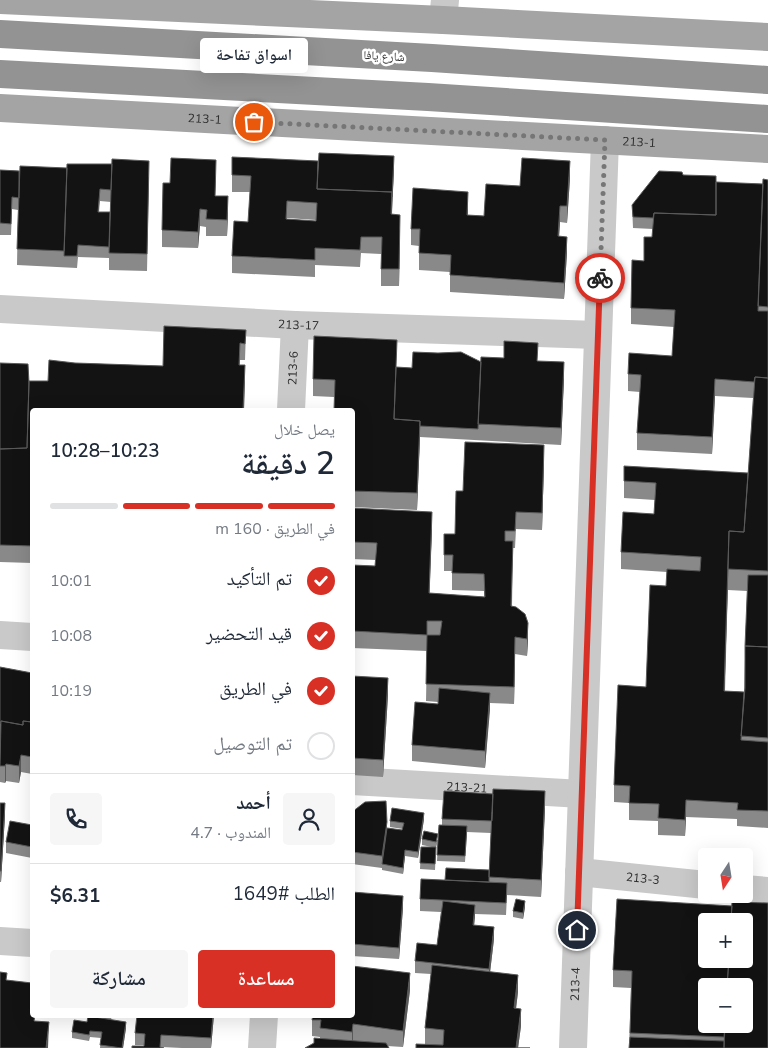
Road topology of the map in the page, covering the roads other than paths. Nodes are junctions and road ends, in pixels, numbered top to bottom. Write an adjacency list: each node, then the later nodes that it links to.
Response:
1 (0, 0): 2 (main road)
2 (444, 10): 4 (main road)
3 (0, 34): 6 (highway, شارع يافا)
4 (768, 37)
5 (0, 74): 8 (highway)
6 (768, 80)
7 (0, 108): 9 (main road, 213-1)
8 (768, 119)
9 (605, 140): 10 (main road, 213-1); 13 (street, 213-4)
10 (768, 149)
11 (0, 309): 12 (street, 213-17)
12 (295, 325): 13 (street, 213-17); 14 (street, 213-6)
13 (598, 336): 18 (street, 213-4)
14 (291, 408)
15 (0, 635): 16 (street)
16 (30, 637)
17 (355, 781): 18 (street, 213-21)
18 (582, 794): 19 (street, 213-4)
19 (579, 872): 20 (street, 213-3); 27 (street, 213-4)
20 (698, 884)
21 (753, 890): 22 (street)
22 (768, 891)
23 (0, 942): 24 (street)
24 (30, 943)
25 (264, 1018): 26 (street)
26 (262, 1048)
27 (573, 1048)

